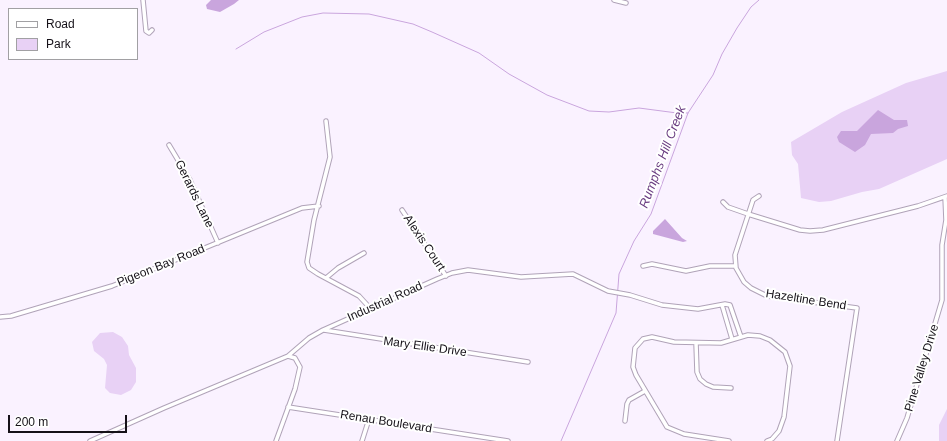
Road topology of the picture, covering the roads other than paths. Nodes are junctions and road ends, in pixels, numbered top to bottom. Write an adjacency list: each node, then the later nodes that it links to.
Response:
1 (143, 0): 4 (street)
2 (614, 0): 3 (street)
3 (626, 3)
4 (152, 30)
5 (326, 121): 10 (street)
6 (169, 145): 13 (street, Gerards Lane)
7 (759, 196): 12 (street)
8 (946, 197): 12 (street); 40 (street, Pine Valley Drive)
9 (723, 202): 12 (street)
10 (319, 206): 13 (street, Pigeon Bay Road); 18 (street)
11 (402, 210): 17 (street, Alexis Court)
12 (748, 214): 16 (street)
13 (218, 243): 21 (street, Pigeon Bay Road)
14 (364, 254): 18 (street)
15 (642, 266): 16 (street)
16 (735, 266): 39 (street, Hazeltine Bend)
17 (446, 276): 19 (street, Industrial Road); 20 (street, Industrial Road)
18 (326, 278): 20 (street)
19 (722, 305): 23 (street); 24 (street)
20 (370, 308): 22 (street, Industrial Road)
21 (0, 316)
22 (323, 330): 26 (street, Industrial Road); 27 (street, Mary Ellie Drive)
23 (741, 337): 24 (street); 38 (street)
24 (732, 339): 25 (street)
25 (696, 343): 28 (street); 29 (street)
26 (288, 356): 30 (street); 33 (street, Industrial Road)
27 (528, 362)
28 (731, 388)
29 (645, 391): 32 (street); 37 (street)
30 (288, 407): 31 (street, Renau Boulevard); 34 (street)
31 (369, 420): 35 (street); 36 (street, Renau Boulevard)
32 (625, 421)
33 (90, 441)
34 (276, 441)
35 (362, 441)
36 (508, 441)
37 (730, 441)
38 (767, 441)
39 (837, 441)
40 (897, 441)

